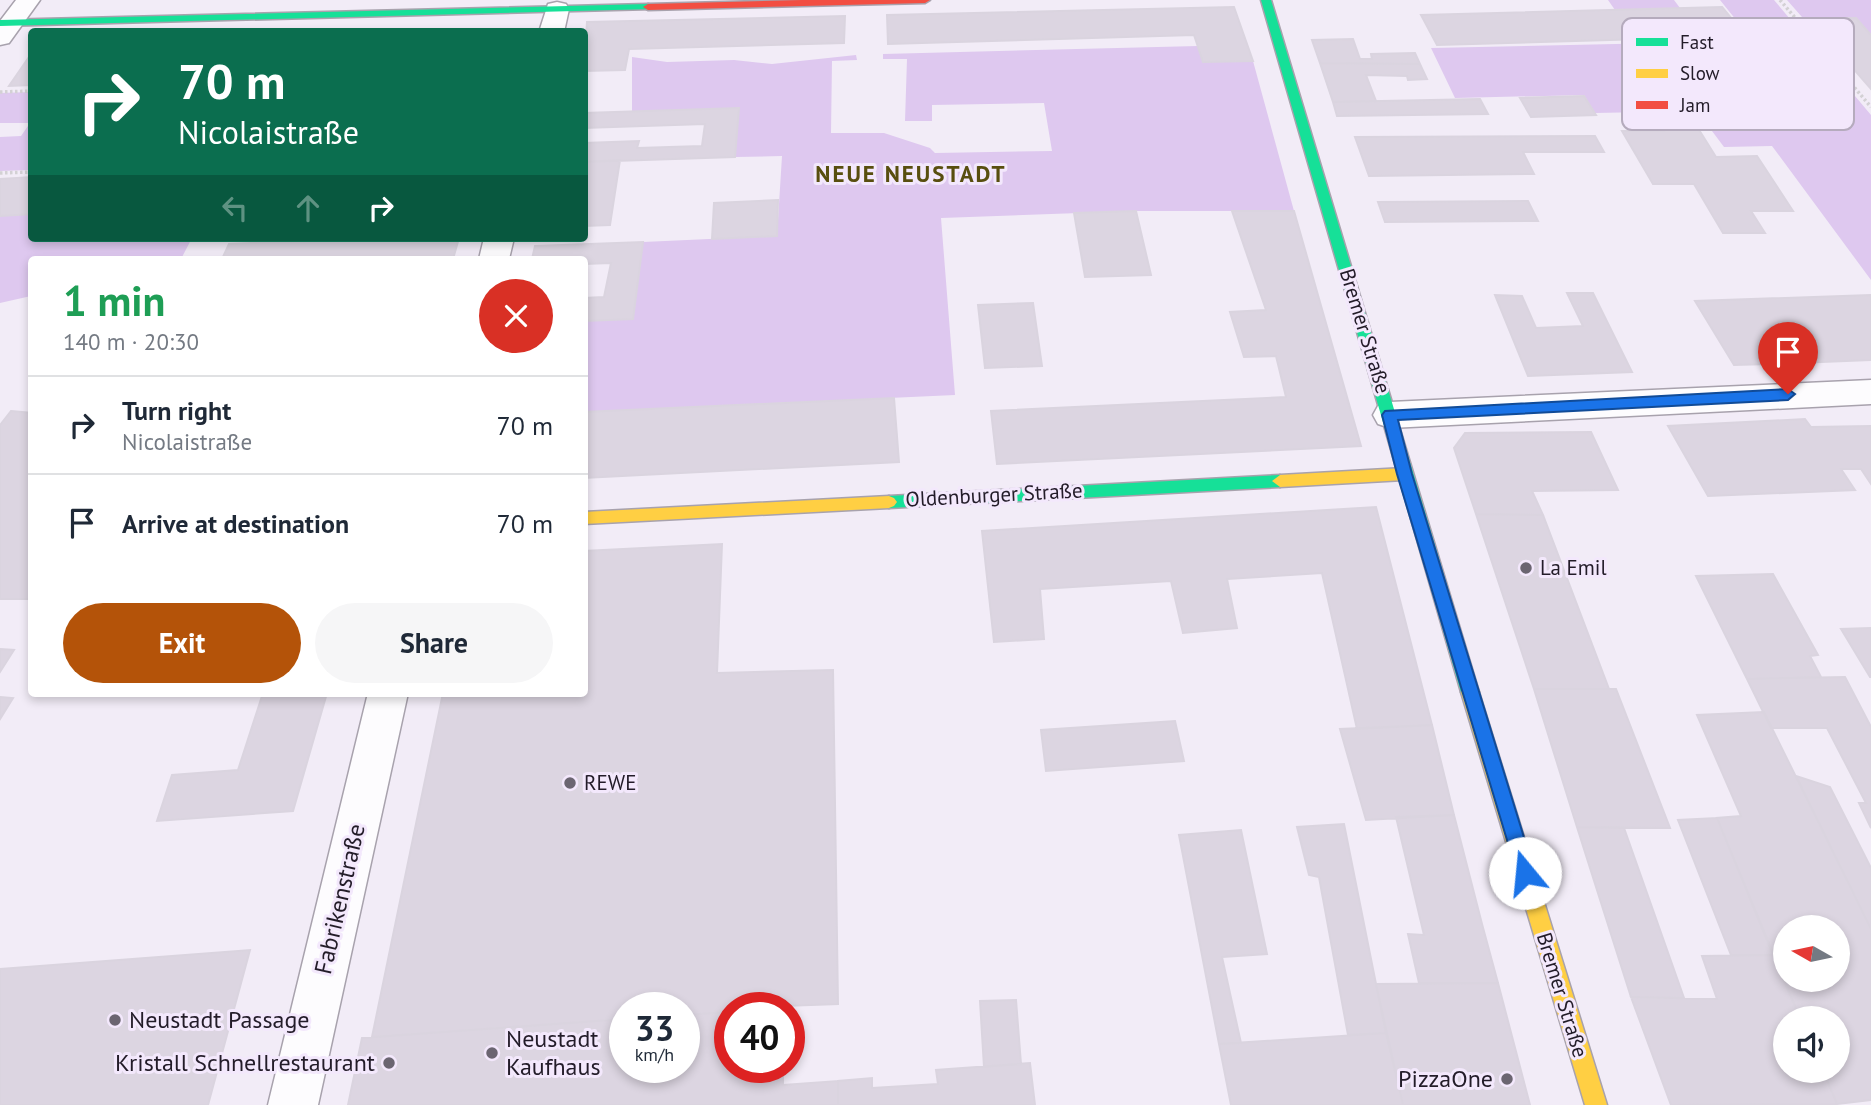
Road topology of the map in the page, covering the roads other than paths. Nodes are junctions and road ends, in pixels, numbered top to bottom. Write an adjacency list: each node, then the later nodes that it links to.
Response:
1 (28, 0): 5 (street)
2 (925, 0): 4 (street)
3 (1266, 0): 7 (street, Bremer Straße)
4 (554, 20): 5 (street)
5 (4, 28)
6 (1871, 392): 7 (street)
7 (1390, 415): 8 (street, Bremer Straße)
8 (1404, 474): 9 (street, Oldenburger Straße); 12 (street, Bremer Straße)
9 (588, 518)
10 (387, 697): 11 (street, Fabrikenstraße)
11 (293, 1105)
12 (1596, 1105)

